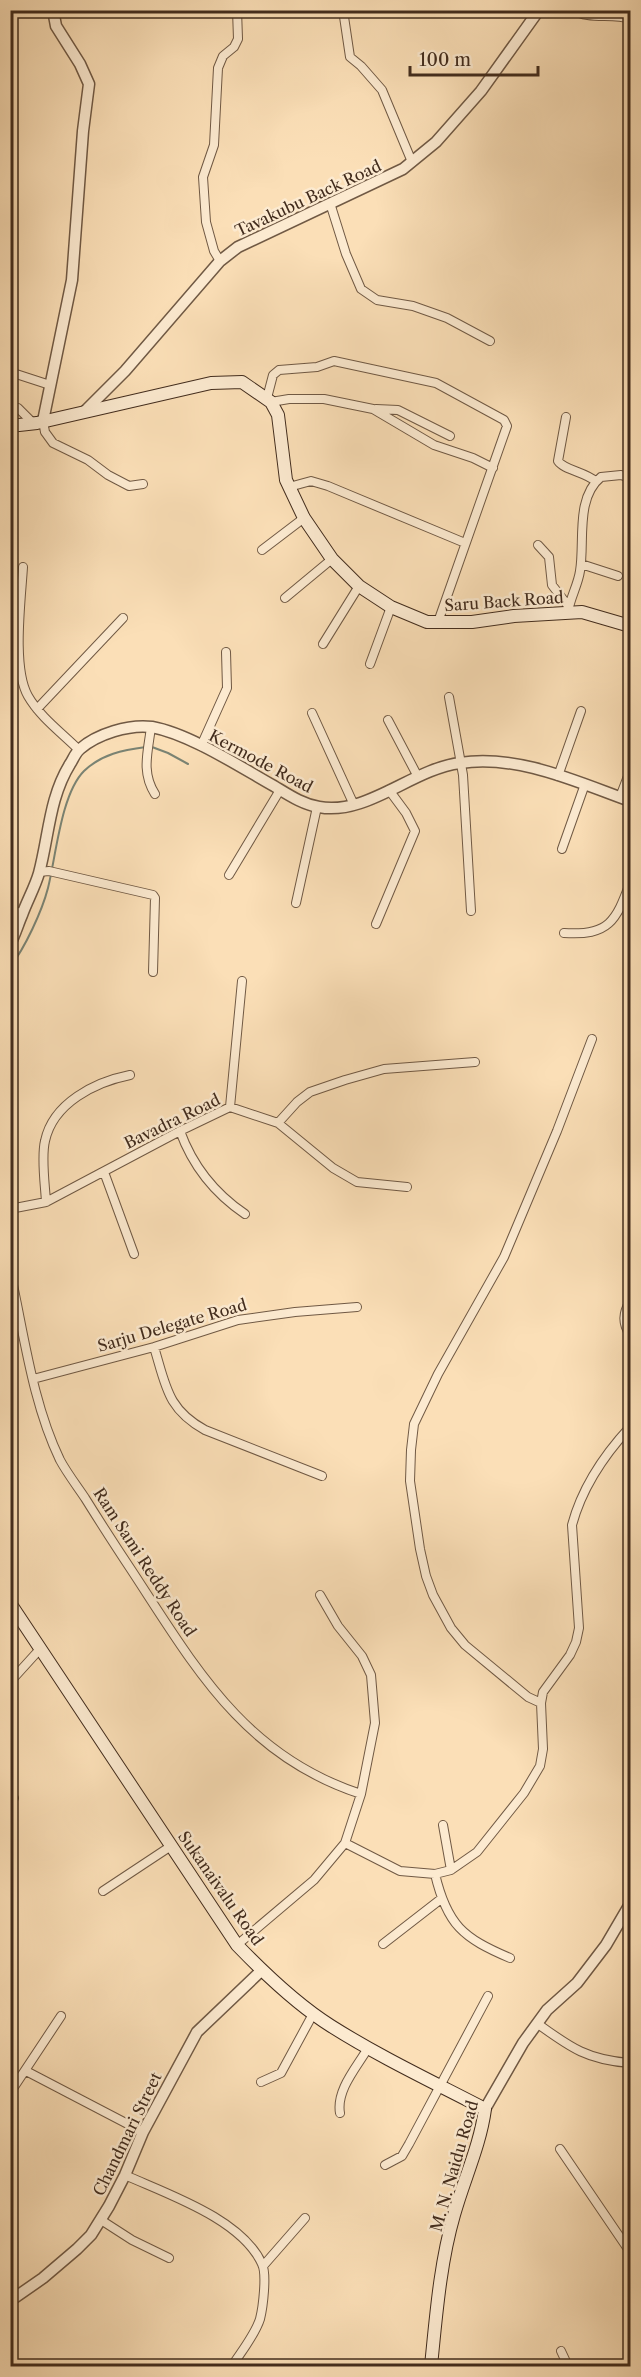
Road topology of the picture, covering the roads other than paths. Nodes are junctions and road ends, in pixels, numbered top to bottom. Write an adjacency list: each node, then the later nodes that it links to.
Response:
1 (53, 10): 12 (street)
2 (237, 10): 9 (street)
3 (343, 10): 7 (street)
4 (538, 10): 7 (street, Tavakubu Back Road)
5 (574, 10): 6 (street)
6 (630, 19)
7 (412, 162): 8 (street, Tavakubu Back Road)
8 (330, 203): 9 (street, Tavakubu Back Road); 10 (street)
9 (220, 261): 16 (street, Tavakubu Back Road)
10 (490, 341)
11 (10, 372): 12 (street)
12 (50, 385): 18 (street)
13 (269, 400): 15 (street); 16 (main road); 21 (street); 25 (main road, Saru Back Road)
14 (10, 406): 18 (street)
15 (373, 409): 20 (street); 21 (street)
16 (86, 410): 18 (main road)
17 (566, 417): 23 (street)
18 (38, 422): 19 (main road); 24 (street)
19 (10, 426)
20 (450, 436)
21 (493, 468): 27 (street)
22 (630, 478): 23 (street)
23 (595, 482): 31 (street)
24 (143, 484)
25 (289, 486): 26 (main road, Saru Back Road); 27 (street)
26 (304, 518): 29 (street); 30 (main road, Saru Back Road)
27 (465, 543): 39 (street)
28 (538, 545): 37 (street)
29 (262, 550)
30 (333, 559): 34 (main road, Saru Back Road); 35 (street)
31 (581, 564): 33 (street); 37 (street)
32 (23, 567): 42 (street)
33 (618, 576)
34 (359, 586): 36 (main road, Saru Back Road); 41 (street)
35 (285, 598)
36 (392, 607): 39 (main road, Saru Back Road); 44 (street)
37 (569, 609): 39 (main road, Saru Back Road); 40 (main road, Saru Back Road)
38 (123, 618): 46 (street)
39 (438, 622)
40 (630, 626)
41 (322, 644)
42 (15, 646): 46 (street)
43 (226, 652): 51 (street)
44 (370, 664)
45 (449, 697): 53 (street)
46 (37, 709): 52 (street)
47 (581, 711): 56 (street)
48 (312, 713): 62 (street)
49 (388, 720): 55 (street)
50 (151, 727): 51 (street, Kermode Road); 52 (street, Kermode Road); 60 (street)
51 (201, 746): 58 (street, Kermode Road)
52 (79, 750): 65 (street, Kermode Road)
53 (460, 762): 55 (street, Kermode Road); 56 (street, Kermode Road); 70 (street)
54 (630, 771): 61 (street)
55 (417, 775): 59 (street, Kermode Road)
56 (558, 776): 57 (street, Kermode Road)
57 (585, 783): 61 (street, Kermode Road); 64 (street)
58 (280, 790): 63 (street, Kermode Road); 66 (street)
59 (389, 790): 62 (street, Kermode Road); 72 (street)
60 (155, 794)
61 (625, 799)
62 (354, 805): 63 (street, Kermode Road)
63 (317, 807): 68 (street)
64 (562, 849)
65 (44, 872): 71 (street, Kermode Road); 75 (street)
66 (229, 875)
67 (630, 883): 73 (street)
68 (296, 903)
69 (10, 909): 71 (street)
70 (471, 911)
71 (22, 914): 74 (street, Kermode Road)
72 (376, 924)
73 (564, 933)
74 (10, 944)
75 (153, 972)
76 (242, 981): 80 (street)
77 (592, 1039): 101 (street)
78 (475, 1062): 81 (street)
79 (130, 1075): 85 (street)
80 (230, 1107): 81 (street, Bavadra Road); 82 (street, Bavadra Road)
81 (278, 1123): 84 (street, Bavadra Road)
82 (180, 1131): 83 (street, Bavadra Road); 87 (street)
83 (104, 1172): 85 (street, Bavadra Road); 88 (street)
84 (407, 1187)
85 (46, 1202): 86 (street, Bavadra Road)
86 (10, 1209)
87 (245, 1214)
88 (134, 1254)
89 (10, 1271): 94 (street, Ram Sami Reddy Road)
90 (630, 1301): 92 (street)
91 (357, 1307): 93 (street, Sarju Delegate Road)
92 (630, 1335)
93 (154, 1347): 94 (street, Sarju Delegate Road); 96 (street)
94 (33, 1378): 102 (street, Ram Sami Reddy Road)
95 (630, 1426): 101 (street)
96 (322, 1476)
97 (320, 1595): 102 (street)
98 (10, 1602): 99 (main road, Sukanaivalu Road)
99 (40, 1649): 100 (street); 105 (main road, Sukanaivalu Road)
100 (10, 1682)
101 (541, 1703): 106 (street)
102 (361, 1794): 104 (street)
103 (443, 1825): 106 (street)
104 (345, 1843): 107 (street); 112 (street)
105 (171, 1846): 108 (street); 112 (main road, Sukanaivalu Road)
106 (451, 1870): 107 (street)
107 (435, 1874): 109 (street)
108 (103, 1891)
109 (441, 1899): 111 (street); 113 (street)
110 (630, 1904): 118 (street, M. N. Naidu Road)
111 (383, 1944)
112 (237, 1945): 114 (main road, Sukanaivalu Road)
113 (510, 1958)
114 (262, 1970): 116 (main road, Sukanaivalu Road); 127 (street, Chandmari Street)
115 (488, 1996): 123 (street)
116 (313, 2014): 119 (main road, Sukanaivalu Road); 122 (street)
117 (61, 2016): 121 (street)
118 (538, 2024): 120 (street); 125 (street, M. N. Naidu Road)
119 (368, 2048): 123 (main road, Sukanaivalu Road); 126 (street)
120 (630, 2063)
121 (26, 2071): 124 (street); 127 (street)
122 (261, 2082)
123 (439, 2085): 125 (main road, Sukanaivalu Road); 129 (street)
124 (10, 2093)
125 (484, 2109): 141 (main road, M. N. Naidu Road)
126 (340, 2113)
127 (143, 2132): 130 (street, Chandmari Street)
128 (560, 2149): 133 (street)
129 (385, 2165)
130 (125, 2175): 132 (street, Chandmari Street); 135 (street)
131 (305, 2218): 135 (street)
132 (101, 2220): 134 (street); 136 (street, Chandmari Street)
133 (630, 2252)
134 (169, 2258)
135 (263, 2266): 139 (street)
136 (10, 2301)
137 (561, 2351): 142 (street)
138 (343, 2364): 140 (street)
139 (232, 2367)
140 (358, 2367)
141 (431, 2367)
142 (568, 2367)

